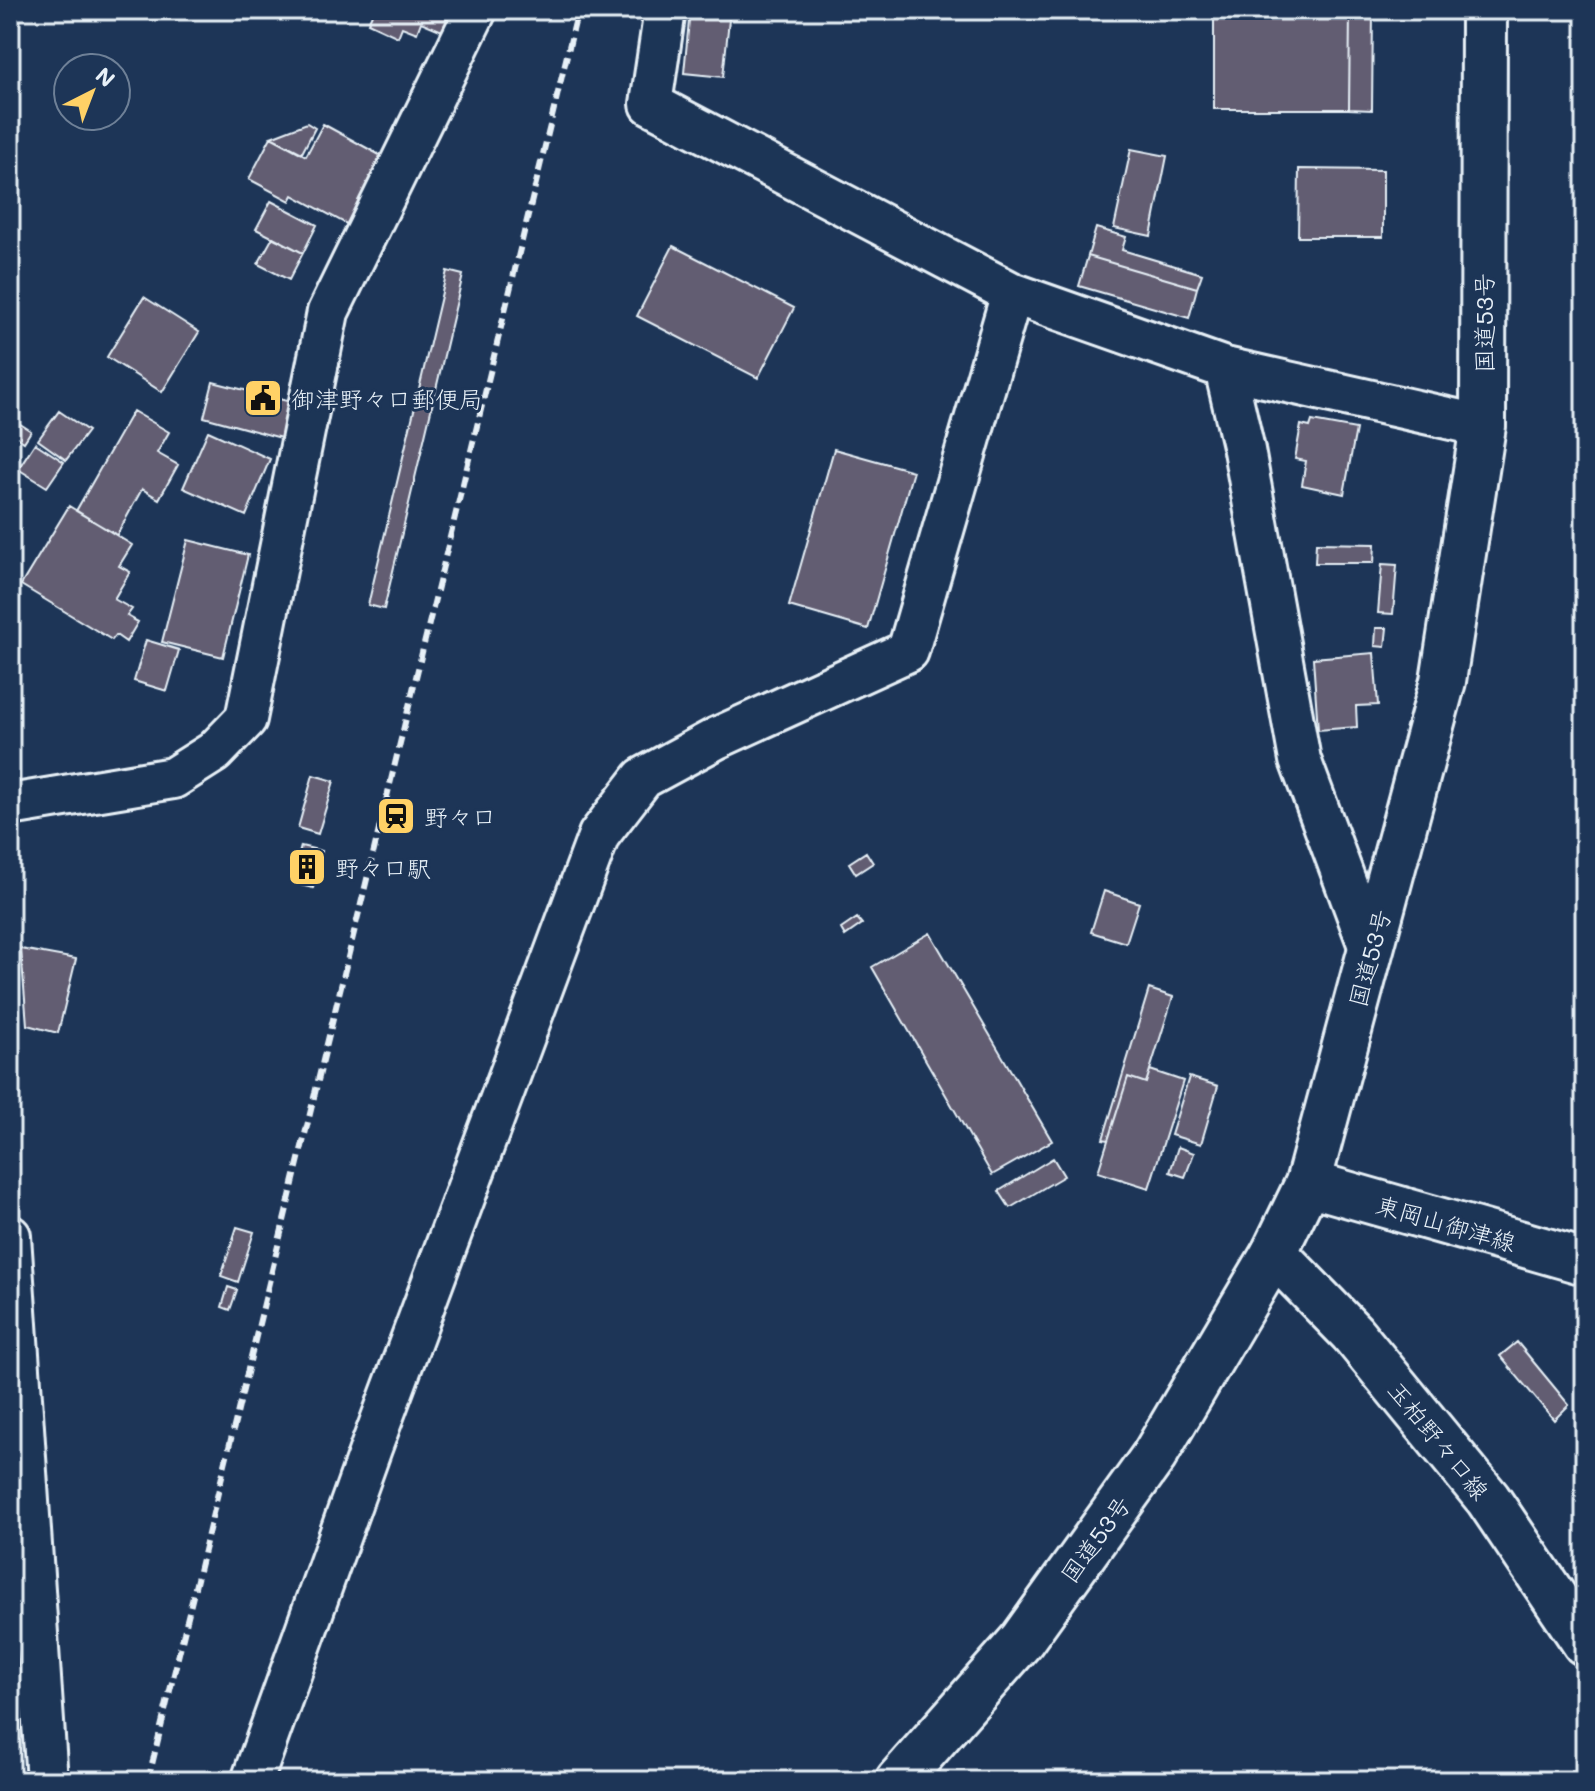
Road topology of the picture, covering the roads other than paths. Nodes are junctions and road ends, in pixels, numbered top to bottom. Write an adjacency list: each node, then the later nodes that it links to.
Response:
1 (476, 10): 7 (street)
2 (665, 10): 4 (street)
3 (1484, 10): 6 (main road, 国道53号)
4 (1012, 293): 5 (street); 15 (street)
5 (1225, 368): 6 (street); 8 (street)
6 (1483, 426): 8 (main road, 国道53号)
7 (10, 805)
8 (1371, 951): 9 (main road, 国道53号)
9 (1308, 1183): 11 (main road, 国道53号); 12 (main road, 東岡山御津線)
10 (10, 1236): 14 (street)
11 (1274, 1253): 13 (main road, 玉柏野々口線); 16 (main road, 国道53号)
12 (1585, 1262)
13 (1585, 1643)
14 (47, 1781)
15 (252, 1781)
16 (898, 1781)

